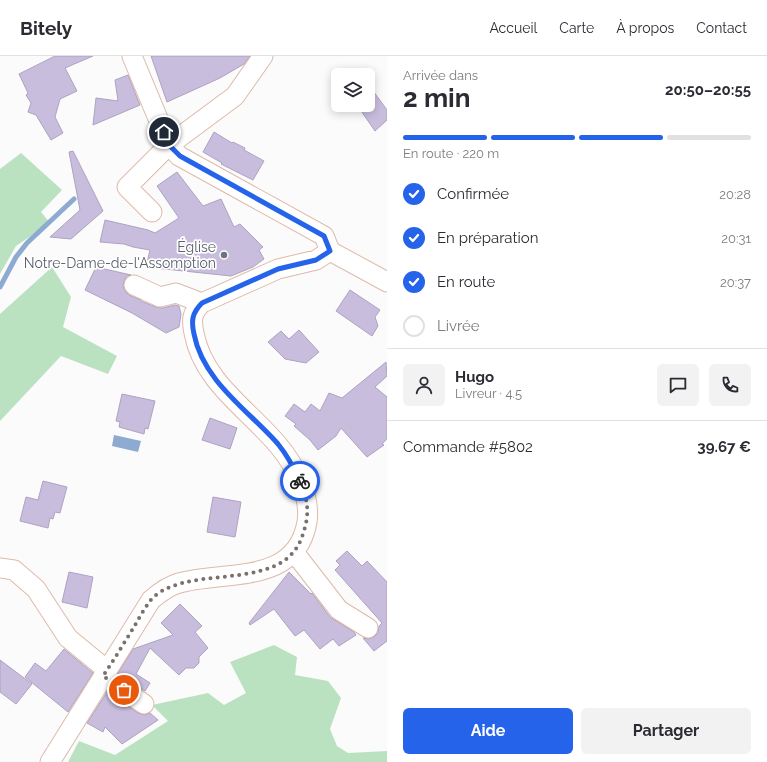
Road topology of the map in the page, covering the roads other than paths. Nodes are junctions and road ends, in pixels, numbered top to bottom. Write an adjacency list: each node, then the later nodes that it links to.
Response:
1 (132, 56): 3 (street)
2 (263, 56): 3 (street)
3 (169, 145): 4 (street); 5 (street)
4 (152, 212)
5 (330, 251): 6 (street); 8 (street)
6 (387, 282)
7 (134, 285): 8 (street)
8 (202, 303): 9 (street)
9 (294, 552): 11 (street); 12 (street)
10 (0, 568): 12 (street)
11 (368, 628)
12 (105, 673): 13 (street); 14 (street)
13 (144, 704)
14 (50, 762)

